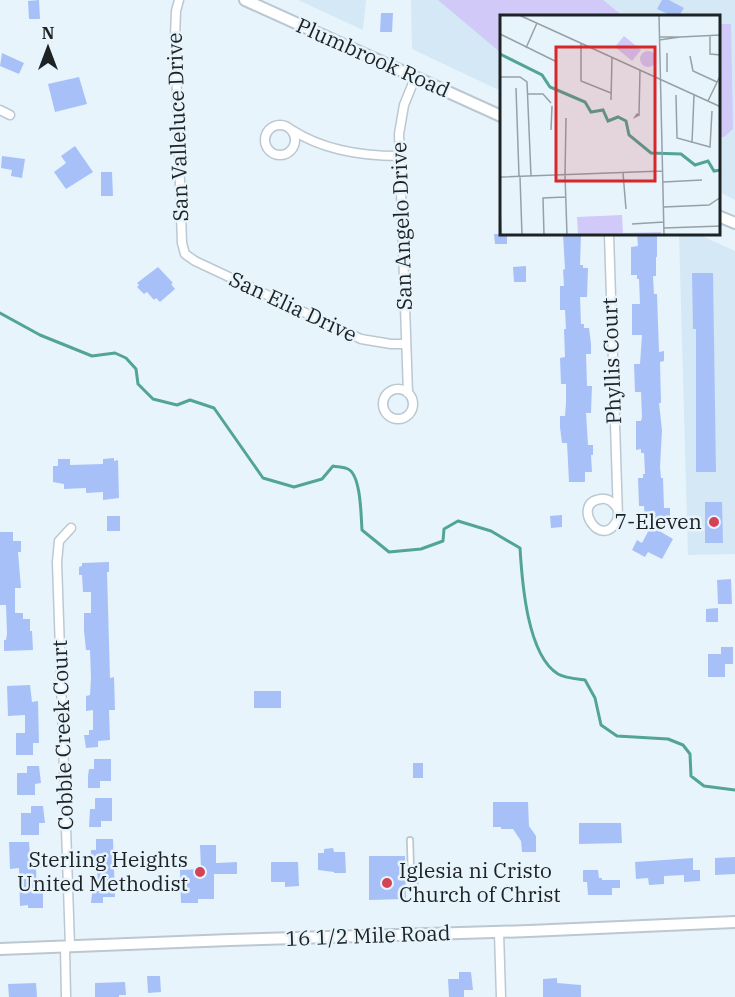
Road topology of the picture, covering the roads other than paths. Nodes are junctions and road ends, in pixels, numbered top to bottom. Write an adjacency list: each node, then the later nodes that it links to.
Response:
1 (179, 0): 14 (street, San Valleluce Drive)
2 (245, 0): 3 (street, Plumbrook Road)
3 (416, 78): 6 (street, Plumbrook Road); 10 (street, San Angelo Drive)
4 (0, 110): 5 (street)
5 (10, 115)
6 (500, 116)
7 (292, 130): 8 (street); 9 (street); 9 (street)
8 (309, 138): 9 (street); 10 (street)
9 (292, 149)
10 (399, 156): 15 (street, San Angelo Drive)
11 (720, 217): 12 (street)
12 (735, 223)
13 (609, 236): 19 (street, Phyllis Court)
14 (185, 254): 15 (street, San Elia Drive)
15 (406, 344): 16 (street, San Angelo Drive)
16 (407, 378): 17 (street); 18 (street, San Angelo Drive)
17 (394, 389): 18 (street); 18 (street, San Angelo Drive)
18 (408, 393)
19 (616, 489): 20 (street); 21 (street, Phyllis Court)
20 (604, 499): 21 (street); 21 (street)
21 (617, 508)
22 (71, 528): 27 (street, Cobble Creek Court)
23 (411, 840): 24 (lane)
24 (415, 885)
25 (735, 922): 26 (street, 16 1/2 Mile Road)
26 (499, 932): 27 (street, 16 1/2 Mile Road); 30 (street)
27 (67, 946): 28 (street, 16 1/2 Mile Road); 29 (street, Cobble Creek Court)
28 (0, 949)
29 (66, 997)
30 (501, 997)

